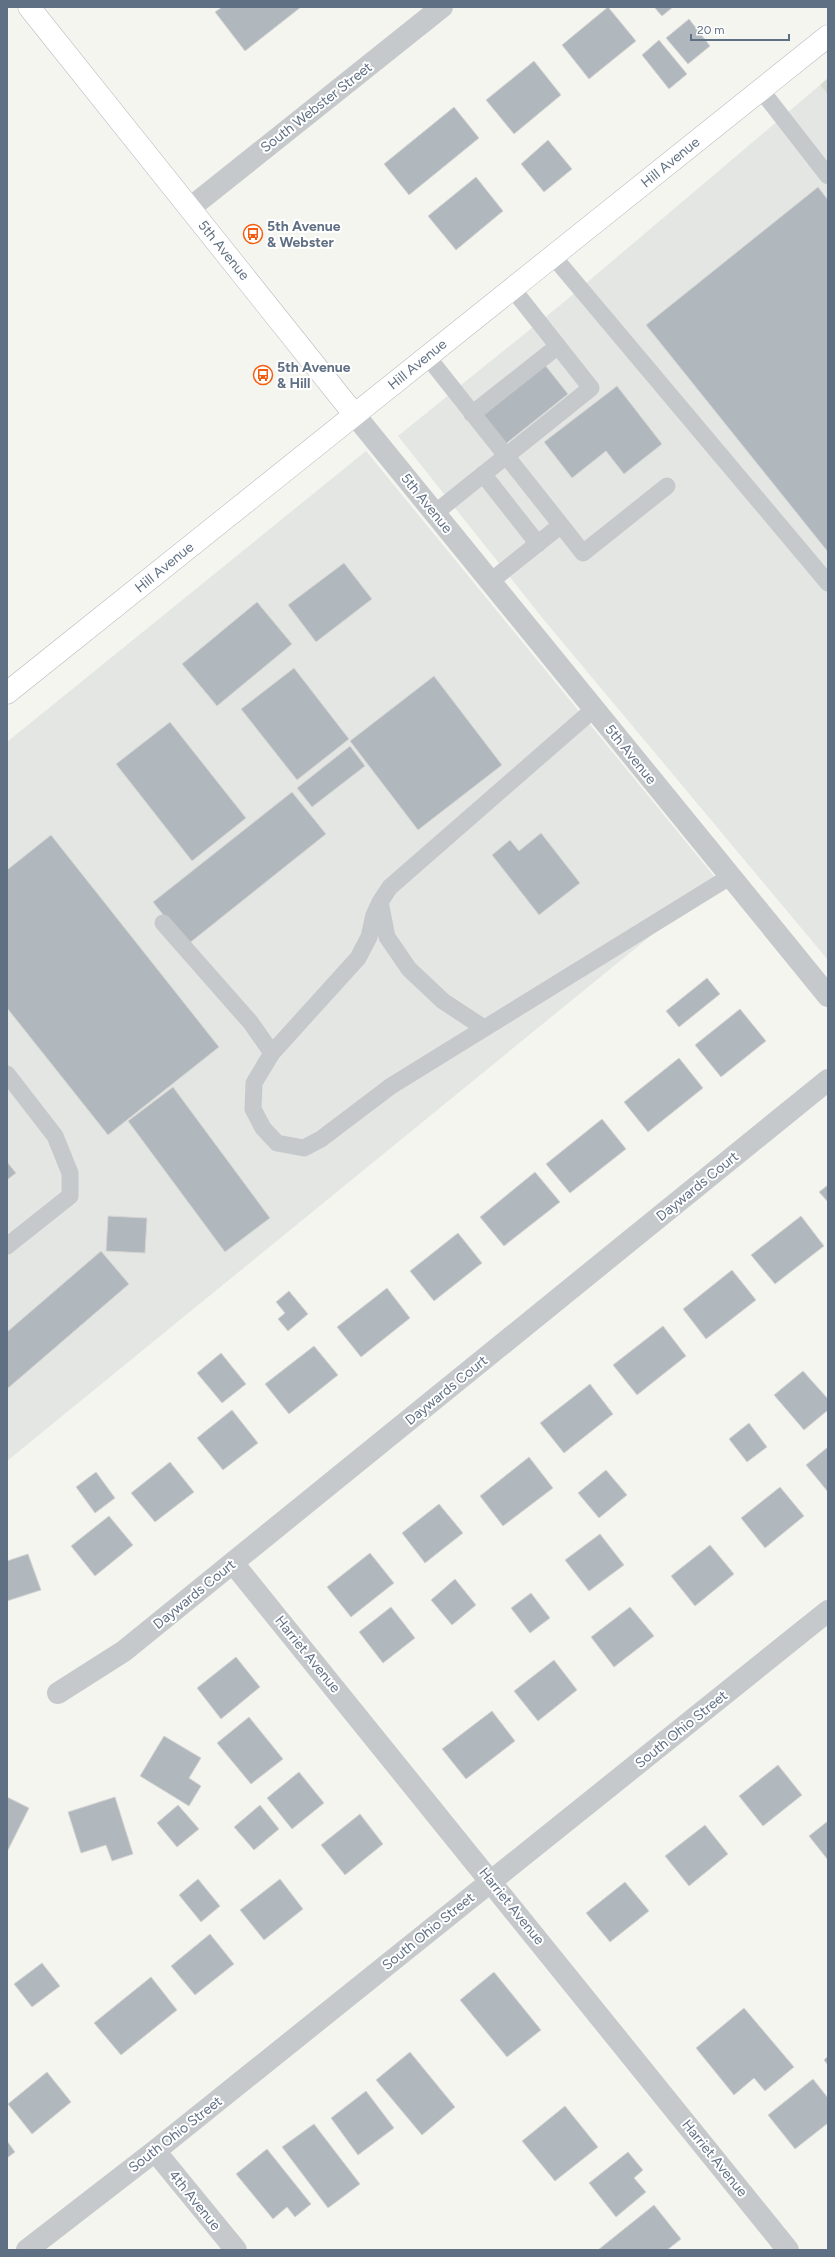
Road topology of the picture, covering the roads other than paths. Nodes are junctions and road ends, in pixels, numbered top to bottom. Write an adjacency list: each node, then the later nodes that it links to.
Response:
1 (29, 7): 6 (main road, 5th Avenue)
2 (442, 7): 6 (street, South Webster Street)
3 (828, 36): 4 (main road, Hill Avenue)
4 (761, 90): 5 (lane); 7 (main road, Hill Avenue)
5 (828, 176)
6 (190, 208): 11 (main road, 5th Avenue)
7 (553, 256): 8 (main road, Hill Avenue); 20 (lane)
8 (512, 288): 9 (lane); 10 (main road, Hill Avenue)
9 (558, 346): 12 (lane); 13 (lane)
10 (427, 356): 11 (main road, Hill Avenue); 12 (lane)
11 (354, 414): 16 (street, 5th Avenue); 21 (main road, Hill Avenue)
12 (472, 414): 13 (lane)
13 (506, 456): 14 (lane); 17 (lane)
14 (483, 474): 16 (lane); 18 (lane)
15 (667, 486): 17 (lane)
16 (435, 513): 19 (street, 5th Avenue)
17 (561, 525): 18 (lane)
18 (538, 544): 19 (lane)
19 (491, 581): 22 (street, 5th Avenue)
20 (828, 583)
21 (7, 693)
22 (594, 709): 23 (street, 5th Avenue); 24 (lane)
23 (731, 876): 26 (street, 5th Avenue); 27 (lane)
24 (380, 902): 27 (lane); 28 (lane)
25 (163, 923): 28 (lane)
26 (828, 996)
27 (484, 1028): 28 (lane)
28 (272, 1053)
29 (7, 1074): 31 (lane)
30 (828, 1080): 32 (street, Daywards Court)
31 (7, 1246)
32 (234, 1563): 34 (street, Daywards Court); 35 (street, Harriet Avenue)
33 (828, 1611): 35 (street, South Ohio Street)
34 (58, 1692)
35 (492, 1881): 36 (street, South Ohio Street); 39 (street, Harriet Avenue)
36 (155, 2151): 37 (street, South Ohio Street); 38 (street, 4th Avenue)
37 (27, 2250)
38 (236, 2250)
39 (788, 2250)

